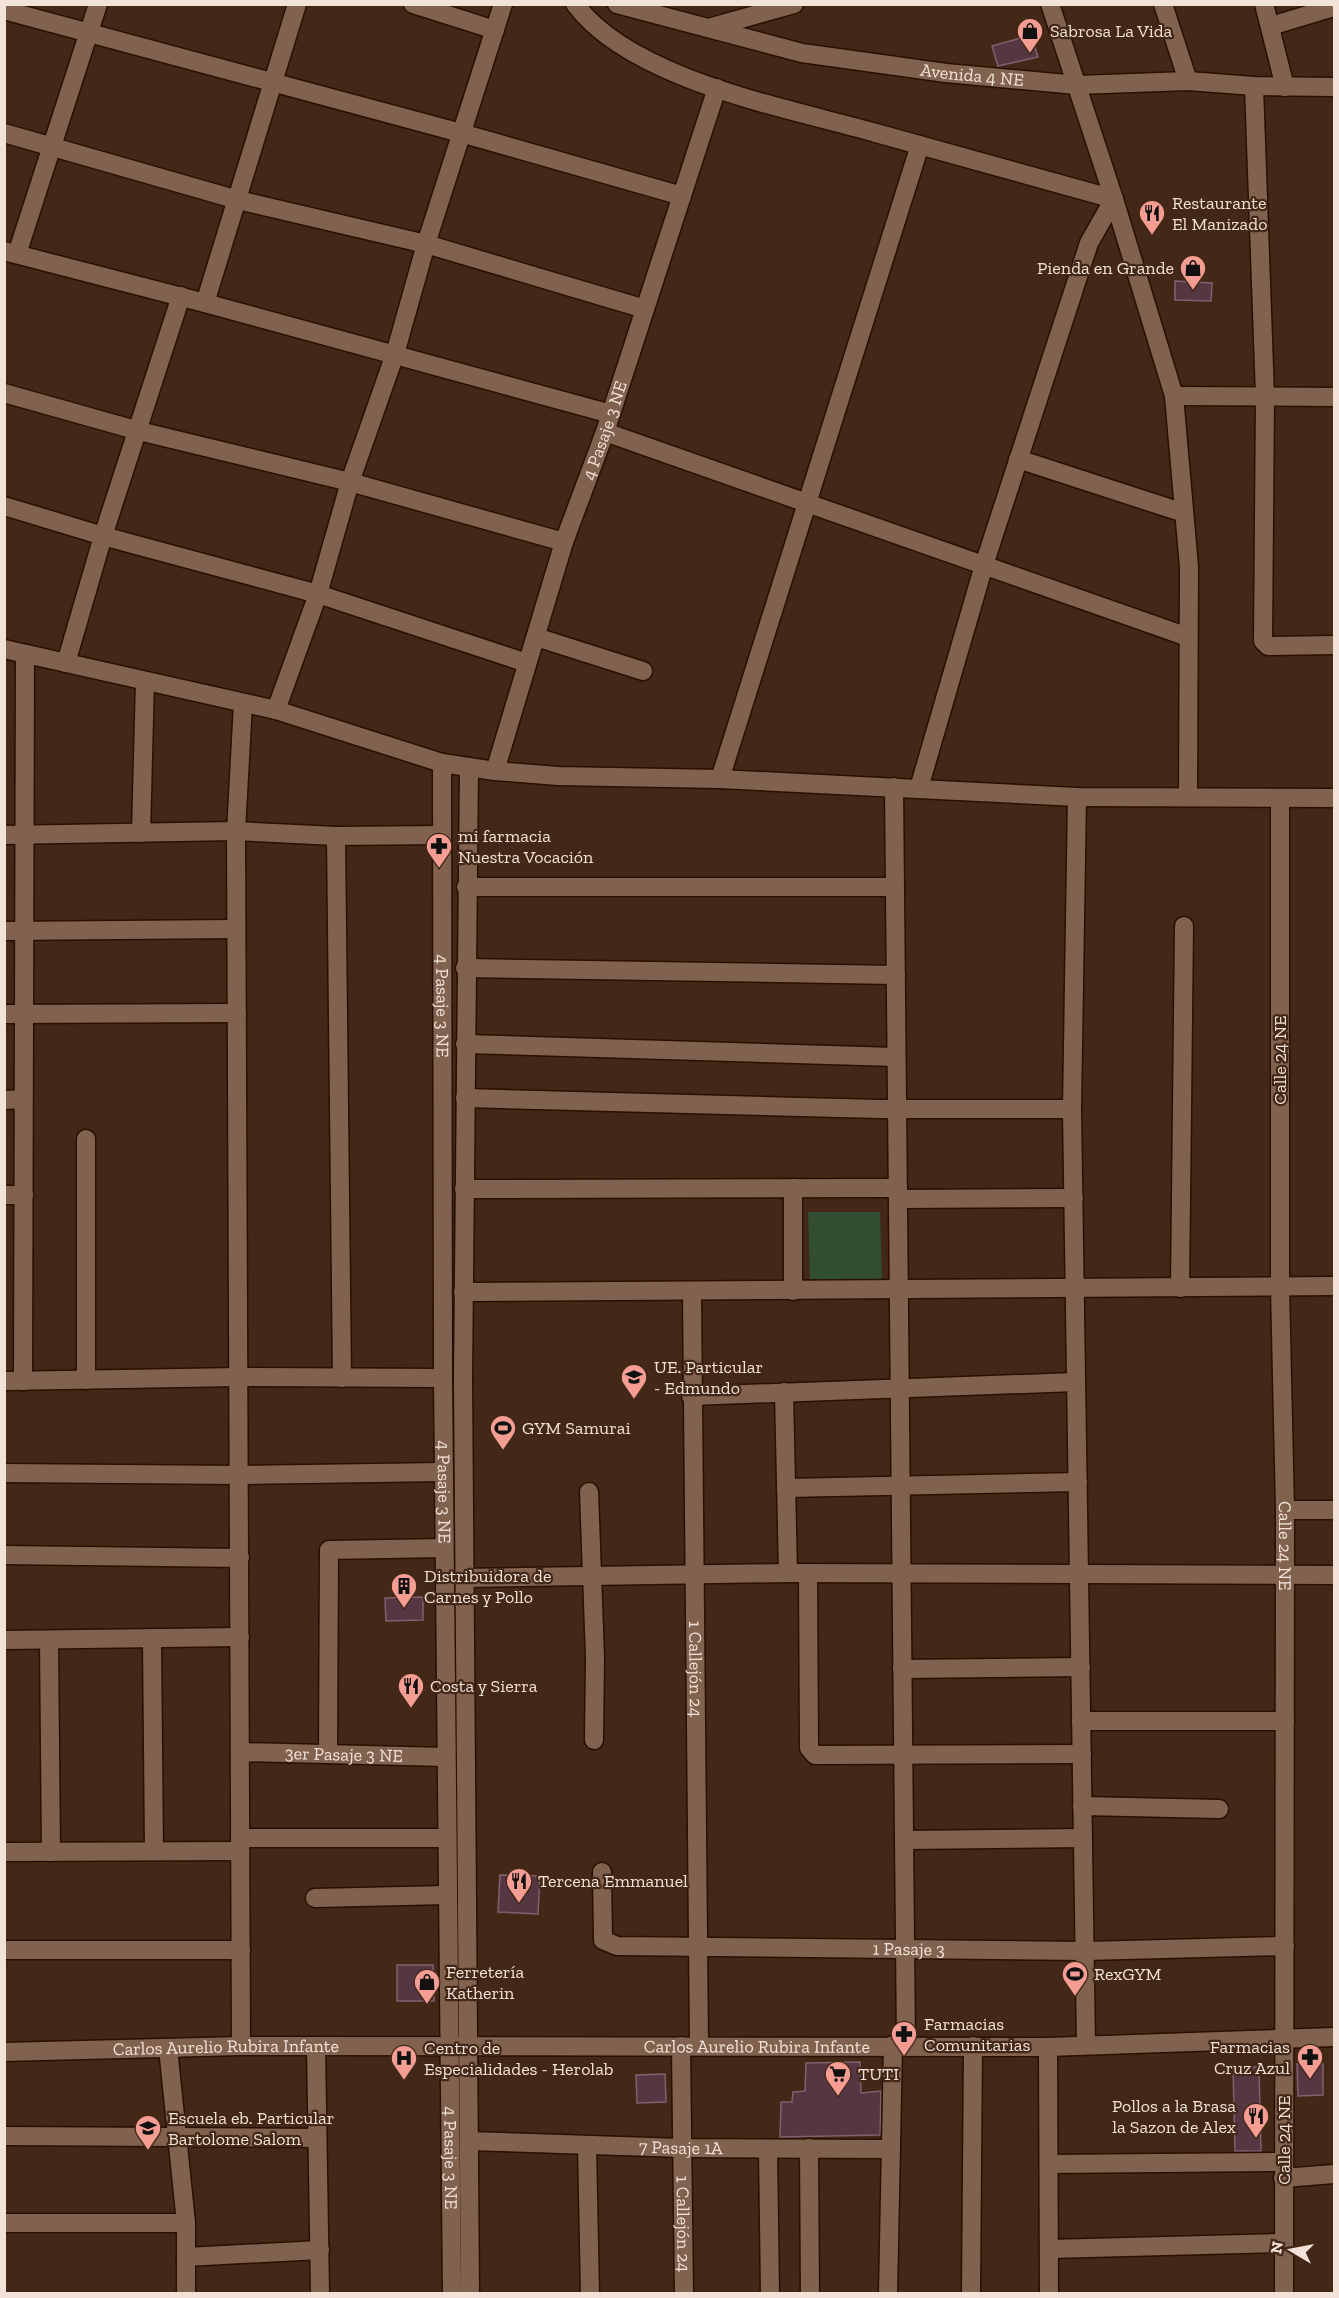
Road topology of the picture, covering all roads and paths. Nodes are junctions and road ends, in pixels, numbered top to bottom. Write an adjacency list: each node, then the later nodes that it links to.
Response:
1 (98, 4): 16 (street)
2 (297, 4): 18 (street)
3 (413, 4): 15 (street)
4 (503, 4): 15 (street)
5 (575, 4): 23 (street)
6 (617, 4): 14 (street, Avenida 4 NE)
7 (794, 4): 14 (street)
8 (1050, 4): 19 (street)
9 (1163, 4): 17 (street)
10 (1264, 4): 13 (street)
11 (1335, 7): 13 (street)
12 (4, 10): 16 (street)
13 (1271, 26): 21 (street)
14 (710, 28): 19 (street, Avenida 4 NE)
15 (495, 30): 25 (street)
16 (88, 34): 18 (street); 27 (street)
17 (1188, 81): 19 (street, Avenida 4 NE); 20 (street, Avenida 4 NE)
18 (273, 83): 25 (street); 30 (street)
19 (1077, 85): 29 (street)
20 (1254, 86): 21 (street, Avenida 4 NE); 39 (street)
21 (1285, 87): 22 (street, Avenida 4 NE)
22 (1335, 87)
23 (717, 88): 26 (street); 28 (street, 4 Pasaje 3 NE)
24 (4, 133): 27 (street)
25 (461, 133): 28 (street); 31 (street)
26 (920, 145): 29 (street); 46 (street)
27 (51, 146): 30 (street); 32 (street)
28 (681, 196): 35 (street, 4 Pasaje 3 NE)
29 (1114, 199): 38 (street); 44 (street)
30 (238, 200): 31 (street); 34 (street)
31 (426, 244): 35 (street); 36 (street)
32 (11, 252): 33 (street)
33 (181, 296): 34 (street); 42 (street)
34 (205, 303): 36 (street)
35 (645, 309): 41 (street, 4 Pasaje 3 NE)
36 (395, 354): 41 (street); 45 (street)
37 (4, 393): 42 (street)
38 (1174, 396): 39 (street); 48 (street)
39 (1265, 396): 40 (street); 55 (street)
40 (1335, 397)
41 (611, 414): 43 (street, 4 Pasaje 3 NE)
42 (139, 431): 45 (street); 49 (street)
43 (605, 432): 46 (street); 50 (street, 4 Pasaje 3 NE)
44 (1018, 459): 48 (street); 51 (street)
45 (350, 482): 50 (street); 52 (street)
46 (806, 503): 51 (street); 67 (street)
47 (4, 506): 49 (street)
48 (1184, 513): 54 (street)
49 (103, 536): 52 (street); 58 (street)
50 (564, 542): 53 (street, 4 Pasaje 3 NE)
51 (984, 565): 54 (street); 69 (street)
52 (318, 594): 59 (street); 63 (street)
53 (536, 637): 59 (street, 4 Pasaje 3 NE); 60 (street)
54 (1188, 637): 71 (street)
55 (1335, 645)
56 (4, 649): 57 (street)
57 (25, 654): 58 (street); 77 (street)
58 (66, 663): 61 (street)
59 (527, 663): 66 (street, 4 Pasaje 3 NE)
60 (642, 671)
61 (145, 681): 62 (street); 75 (street)
62 (243, 704): 63 (street); 74 (street)
63 (276, 710): 64 (street)
64 (442, 763): 65 (street); 78 (street, 4 Pasaje 3 NE)
65 (469, 767): 66 (street); 80 (street, 4 Pasaje 3 NE)
66 (495, 771): 67 (street)
67 (720, 779): 68 (street)
68 (894, 787): 69 (street); 81 (street)
69 (919, 788): 70 (street)
70 (1077, 797): 71 (street); 97 (street)
71 (1188, 797): 73 (street)
72 (1335, 798): 73 (street)
73 (1280, 799): 107 (street, Calle 24 NE)
74 (236, 831): 75 (street); 79 (street); 83 (street)
75 (141, 833): 77 (street)
76 (4, 835): 77 (street)
77 (24, 835): 85 (street)
78 (441, 835): 79 (street); 116 (street, 4 Pasaje 3 NE)
79 (336, 836): 115 (street)
80 (466, 887): 81 (street); 86 (street, 4 Pasaje 3 NE)
81 (895, 887): 87 (street)
82 (1184, 926): 109 (street)
83 (236, 929): 85 (street); 89 (street)
84 (4, 931): 85 (street)
85 (23, 931): 88 (street)
86 (465, 968): 87 (street); 91 (street, 4 Pasaje 3 NE)
87 (896, 975): 92 (street)
88 (25, 1013): 89 (street); 90 (street); 94 (street)
89 (237, 1013): 114 (street)
90 (4, 1014)
91 (465, 1044): 92 (street); 93 (street, 4 Pasaje 3 NE)
92 (896, 1057): 96 (street)
93 (465, 1098): 96 (street); 100 (street, 4 Pasaje 3 NE)
94 (23, 1099): 95 (street); 103 (street)
95 (4, 1100)
96 (897, 1109): 97 (street); 101 (street)
97 (1072, 1109): 104 (street)
98 (86, 1139): 117 (street)
99 (793, 1188): 100 (street); 101 (street); 111 (street)
100 (464, 1189): 112 (street, 4 Pasaje 3 NE)
101 (898, 1193): 104 (street); 110 (street)
102 (4, 1195): 103 (street)
103 (24, 1195): 105 (street)
104 (1074, 1198): 108 (street)
105 (13, 1282): 119 (street)
106 (1335, 1286): 107 (street)
107 (1280, 1287): 109 (street); 131 (street, Calle 24 NE)
108 (1075, 1288): 109 (street); 110 (street); 120 (street)
109 (1180, 1288)
110 (898, 1289): 111 (street); 121 (street)
111 (793, 1291): 113 (street)
112 (464, 1292): 113 (street); 144 (street, 4 Pasaje 3 NE)
113 (692, 1293): 123 (street, 1 Callejón 24)
114 (238, 1377): 115 (street); 117 (street); 126 (street)
115 (342, 1378): 116 (street)
116 (443, 1378): 124 (street, 4 Pasaje 3 NE)
117 (86, 1380): 119 (street)
118 (4, 1381): 119 (street)
119 (23, 1381)
120 (1076, 1382): 121 (street); 127 (street)
121 (899, 1388): 122 (street); 128 (street)
122 (784, 1392): 123 (street); 129 (street)
123 (691, 1396): 140 (street, 1 Callejón 24)
124 (444, 1472): 126 (street); 133 (street, 4 Pasaje 3 NE)
125 (4, 1473): 126 (street)
126 (239, 1475): 135 (street)
127 (1078, 1482): 128 (street); 139 (street)
128 (901, 1486): 129 (street); 138 (street)
129 (786, 1488): 136 (street)
130 (589, 1492): 143 (street)
131 (1285, 1510): 132 (street); 141 (street, Calle 24 NE)
132 (1335, 1510)
133 (444, 1548): 155 (street); 157 (street, 4 Pasaje 3 NE)
134 (4, 1555): 135 (street)
135 (240, 1558): 145 (street)
136 (788, 1573): 137 (street); 140 (street)
137 (808, 1573): 138 (street); 158 (street)
138 (901, 1573): 139 (street); 150 (street)
139 (1079, 1573): 141 (street); 149 (street)
140 (695, 1574): 143 (street); 172 (street, 1 Callejón 24)
141 (1284, 1575): 142 (street); 152 (street, Calle 24 NE)
142 (1335, 1575)
143 (592, 1576): 144 (street); 153 (street)
144 (464, 1578): 180 (street, 4 Pasaje 3 NE)
145 (240, 1637): 148 (street); 154 (street)
146 (4, 1640): 147 (street)
147 (49, 1640): 148 (street); 167 (street)
148 (152, 1640): 165 (street)
149 (1081, 1667): 150 (street); 151 (street)
150 (902, 1669): 158 (street)
151 (1081, 1721): 152 (street); 156 (street)
152 (1285, 1721): 171 (street, Calle 24 NE)
153 (594, 1740)
154 (240, 1752): 155 (street, 3er Pasaje 3 NE); 164 (street)
155 (328, 1754): 157 (street, 3er Pasaje 3 NE)
156 (1082, 1754): 158 (street); 159 (street)
157 (446, 1756): 161 (street, 4 Pasaje 3 NE)
158 (903, 1756): 163 (street)
159 (1082, 1806): 160 (street); 162 (street)
160 (1219, 1809)
161 (447, 1838): 164 (street); 169 (street, 4 Pasaje 3 NE)
162 (1083, 1838): 163 (street); 176 (street)
163 (904, 1840): 173 (street)
164 (240, 1844): 165 (street); 175 (street)
165 (154, 1850): 167 (street)
166 (4, 1852): 167 (street)
167 (51, 1852)
168 (603, 1872): 172 (street, 1 Pasaje 3)
169 (447, 1895): 170 (street); 179 (street, 4 Pasaje 3 NE)
170 (315, 1898)
171 (1284, 1946): 176 (street, 1 Pasaje 3); 178 (street, Calle 24 NE)
172 (697, 1948): 173 (street, 1 Pasaje 3); 185 (street, 1 Callejón 24)
173 (905, 1949): 176 (street, 1 Pasaje 3); 181 (street)
174 (4, 1950): 175 (street)
175 (241, 1950): 183 (street)
176 (1085, 1951): 182 (street)
177 (1335, 2037): 178 (street, Carlos Aurelio Rubira Infante)
178 (1285, 2039): 182 (street, Carlos Aurelio Rubira Infante); 200 (street, Calle 24 NE)
179 (448, 2045): 180 (street, Carlos Aurelio Rubira Infante); 184 (street, Carlos Aurelio Rubira Infante); 210 (street, 4 Pasaje 3 NE)
180 (468, 2045): 185 (street, Carlos Aurelio Rubira Infante); 193 (street, 4 Pasaje 3 NE)
181 (899, 2045): 185 (street, Carlos Aurelio Rubira Infante); 186 (street, Carlos Aurelio Rubira Infante); 197 (street)
182 (1086, 2045): 187 (street, Carlos Aurelio Rubira Infante)
183 (241, 2046): 184 (street, Carlos Aurelio Rubira Infante); 188 (street, Carlos Aurelio Rubira Infante)
184 (316, 2046): 192 (street)
185 (690, 2046): 195 (street, 1 Callejón 24)
186 (973, 2046): 187 (street, Carlos Aurelio Rubira Infante); 217 (street)
187 (1048, 2047): 199 (street)
188 (168, 2048): 189 (street, Carlos Aurelio Rubira Infante); 191 (street)
189 (4, 2052)
190 (4, 2136): 191 (street)
191 (176, 2138): 192 (street); 203 (street)
192 (318, 2138): 206 (street)
193 (469, 2141): 194 (street, 7 Pasaje 1A); 211 (street, 4 Pasaje 3 NE)
194 (586, 2145): 195 (street, 7 Pasaje 1A); 212 (street)
195 (682, 2148): 198 (street, 7 Pasaje 1A); 213 (street, 1 Callejón 24)
196 (809, 2148): 197 (street, 7 Pasaje 1A); 198 (street, 7 Pasaje 1A); 215 (street)
197 (891, 2148): 216 (street)
198 (768, 2149): 214 (street)
199 (1049, 2164): 200 (street); 205 (street)
200 (1283, 2170): 201 (street); 204 (street, Calle 24 NE)
201 (1335, 2174)
202 (4, 2223): 203 (street)
203 (186, 2223): 207 (street)
204 (1283, 2243): 205 (street); 219 (street, Calle 24 NE)
205 (1049, 2249): 218 (street)
206 (320, 2250): 207 (street); 209 (street)
207 (186, 2258): 208 (street)
208 (186, 2294)
209 (320, 2294)
210 (452, 2294)
211 (470, 2294)
212 (590, 2294)
213 (684, 2294)
214 (770, 2294)
215 (810, 2294)
216 (888, 2294)
217 (970, 2294)
218 (1049, 2294)
219 (1284, 2294)

